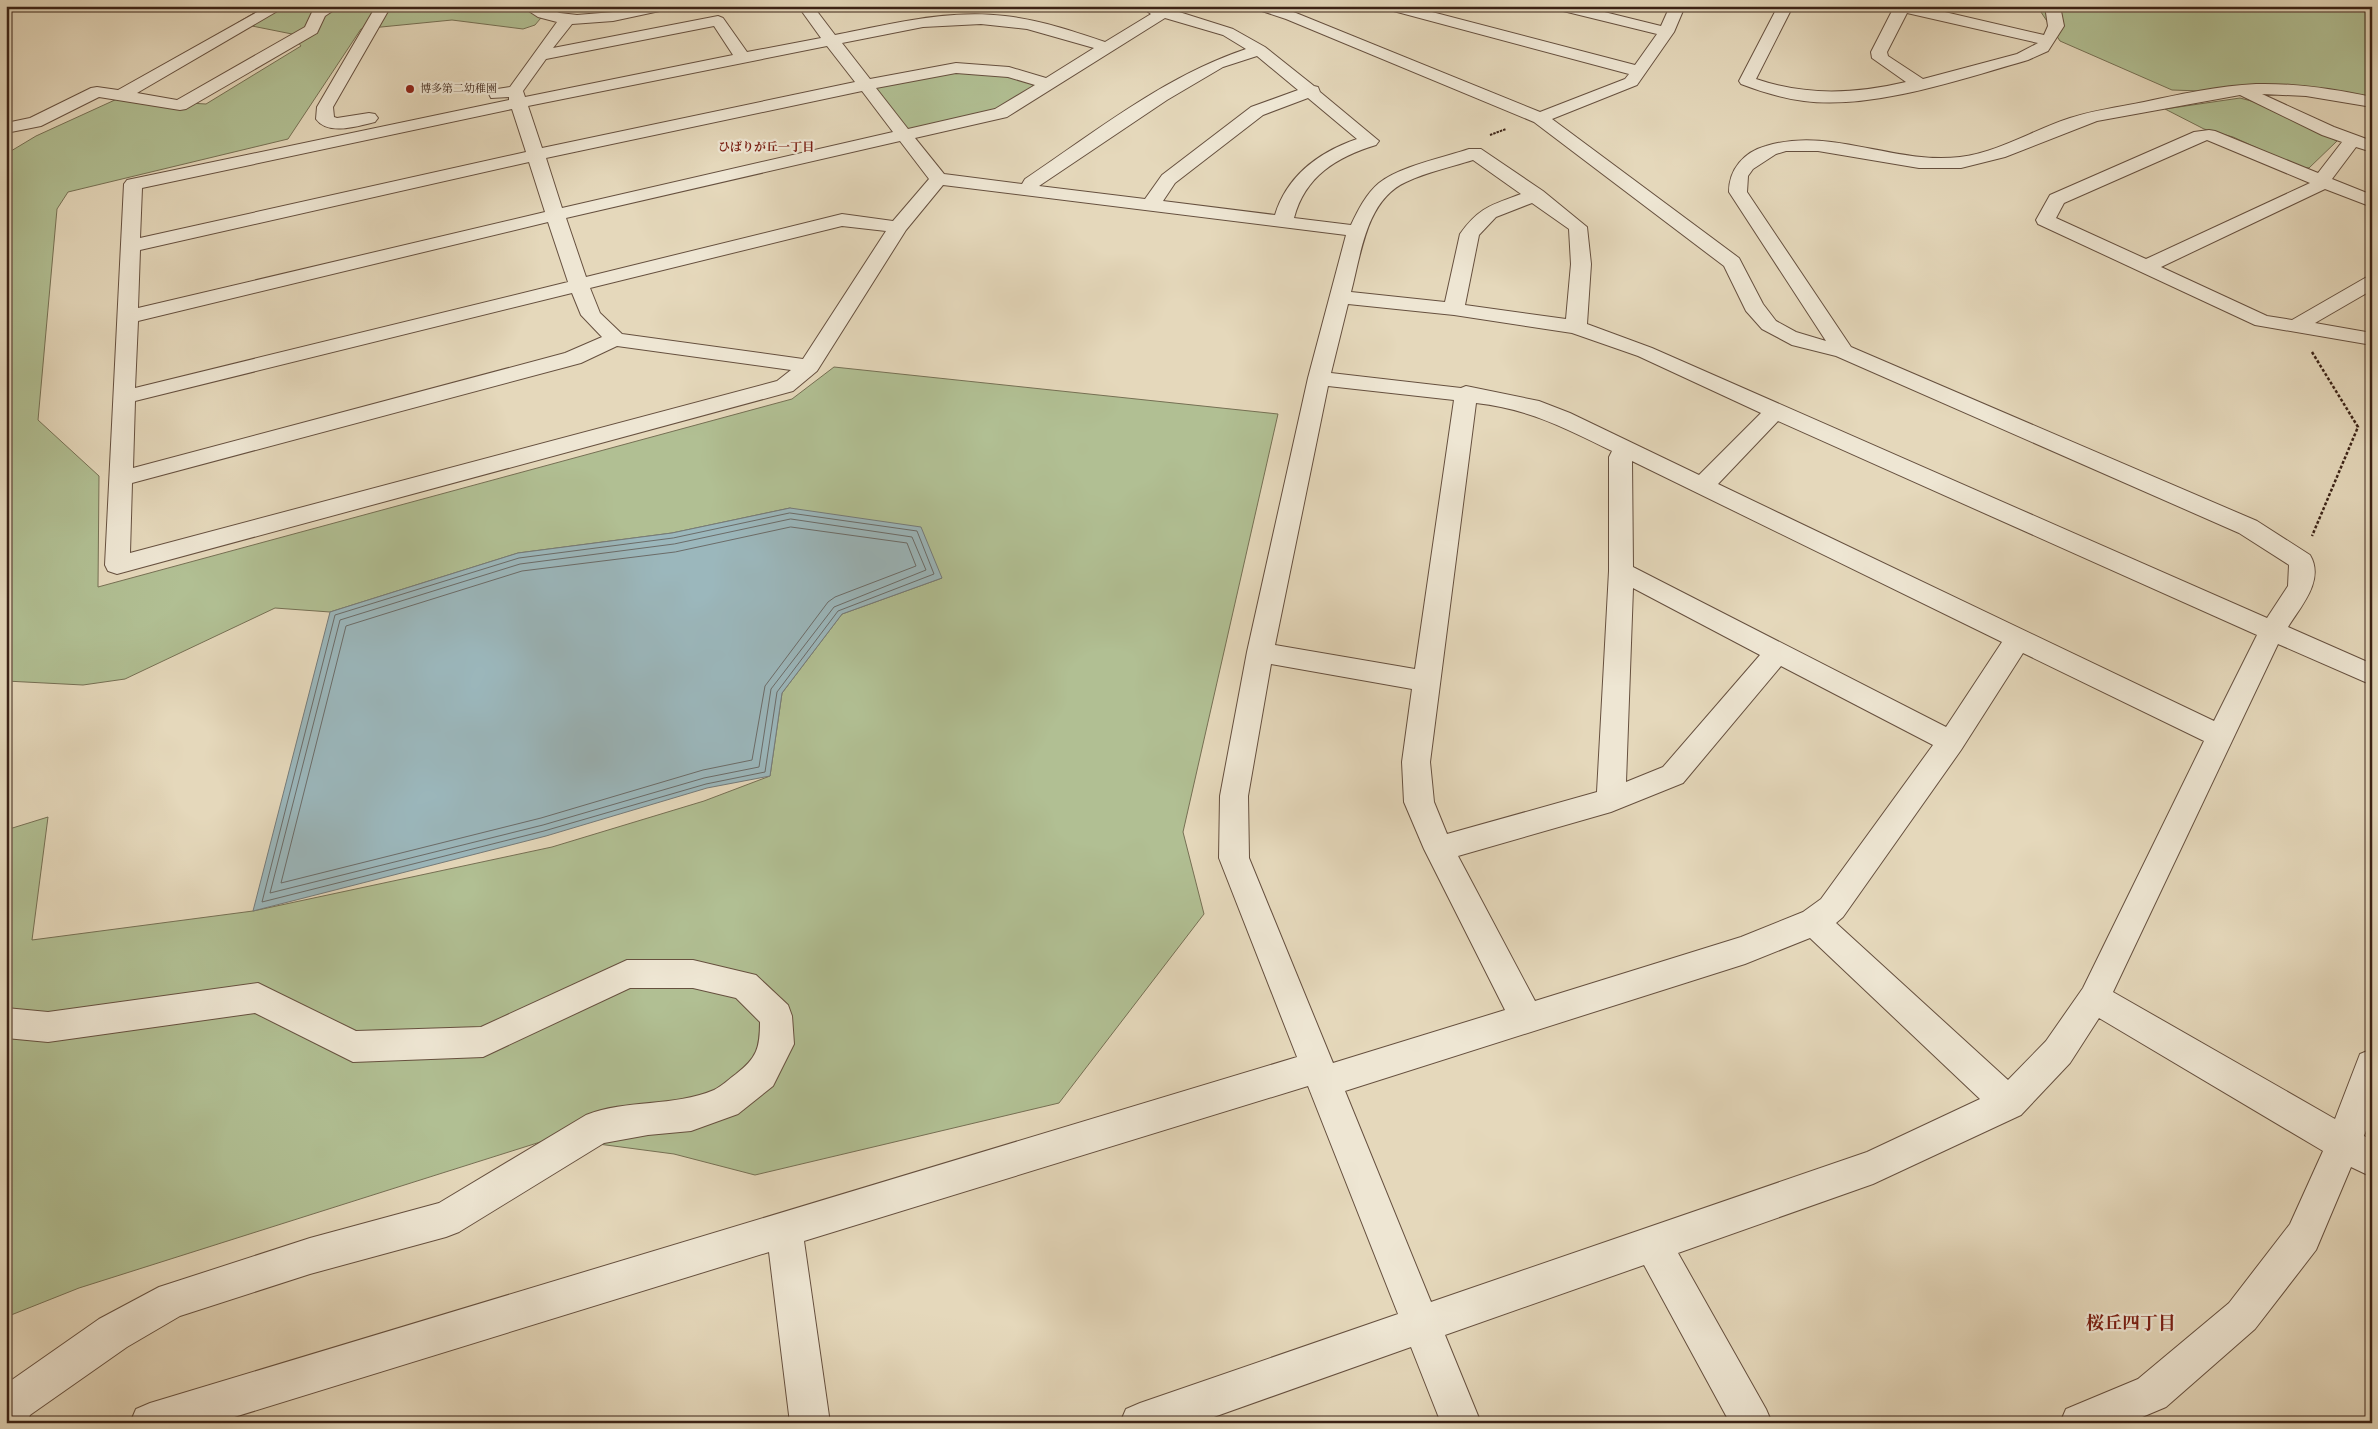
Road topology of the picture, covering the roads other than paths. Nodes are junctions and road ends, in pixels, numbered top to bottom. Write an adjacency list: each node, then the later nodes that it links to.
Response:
1 (279, 6): 30 (street)
2 (333, 6): 30 (street)
3 (384, 6): 31 (street)
4 (528, 6): 16 (street)
5 (664, 6): 16 (street)
6 (804, 6): 18 (street)
7 (1143, 6): 15 (street)
8 (1261, 6): 33 (street)
9 (1391, 6): 24 (street)
10 (1560, 6): 17 (street)
11 (1678, 6): 17 (street)
12 (1786, 6): 27 (street)
13 (2052, 6): 19 (street)
14 (1900, 7): 19 (street); 27 (street)
15 (1170, 9): 20 (street); 21 (street)
16 (569, 18): 22 (street)
17 (1666, 32): 24 (street)
18 (830, 40): 20 (street); 23 (street); 25 (street)
19 (2047, 40): 27 (street)
20 (1108, 48): 26 (street)
21 (1259, 50): 29 (street); 41 (street)
22 (542, 55): 23 (street); 31 (street)
23 (742, 57): 31 (street)
24 (1638, 72): 33 (street)
25 (865, 84): 26 (street); 35 (street); 38 (street)
26 (1048, 84): 35 (street)
27 (1920, 84)
28 (2241, 90): 32 (street); 36 (street); 60 (street)
29 (1312, 91): 44 (street); 46 (street)
30 (122, 95): 34 (street)
31 (516, 97): 38 (street); 49 (street)
32 (2372, 102)
33 (1540, 118): 60 (street)
34 (6, 128)
35 (906, 135): 39 (street); 45 (street)
36 (2353, 140): 37 (street); 40 (street)
37 (2372, 147)
38 (535, 155): 45 (street); 49 (street)
39 (938, 179): 41 (street); 47 (street)
40 (2321, 181): 43 (street); 50 (street); 50 (street)
41 (1028, 190): 44 (street)
42 (1536, 195): 48 (street); 54 (street); 57 (street)
43 (2372, 202)
44 (1151, 205): 46 (street)
45 (555, 215): 52 (street); 55 (street)
46 (1283, 222): 48 (street)
47 (898, 227): 52 (street); 61 (street)
48 (1357, 232): 53 (street)
49 (130, 246): 55 (street)
50 (2145, 268): 56 (street)
51 (2372, 282): 56 (street)
52 (579, 285): 58 (street); 64 (street)
53 (1340, 297): 54 (street); 62 (street)
54 (1454, 309): 57 (street)
55 (127, 317): 64 (street)
56 (2296, 326): 59 (street)
57 (1576, 327): 65 (street)
58 (615, 339): 61 (street); 67 (street)
59 (2372, 339)
60 (1843, 350): 70 (street)
61 (809, 366): 67 (street)
62 (1319, 378): 63 (street); 72 (street)
63 (1466, 393): 66 (street); 75 (street)
64 (124, 397): 67 (street)
65 (1775, 411): 68 (street); 70 (street)
66 (1630, 450): 68 (street); 69 (street)
67 (120, 479)
68 (1703, 485): 71 (street)
69 (1621, 571): 73 (street); 78 (street)
70 (2271, 632): 74 (street); 76 (street)
71 (2019, 638): 76 (street); 77 (street)
72 (1260, 652): 75 (street); 85 (street)
73 (1778, 652): 77 (street); 78 (street)
74 (2372, 675)
75 (1426, 681): 79 (street)
76 (2219, 736): 81 (street)
77 (1951, 742): 80 (street)
78 (1611, 800): 79 (street)
79 (1440, 849): 82 (street)
80 (1814, 922): 82 (street); 86 (street)
81 (2094, 998): 86 (street); 87 (street)
82 (1527, 1019): 85 (street)
83 (6, 1023): 91 (street)
84 (2372, 1065): 87 (street)
85 (1320, 1075): 88 (street); 90 (street)
86 (2009, 1103): 89 (street)
87 (2358, 1151): 97 (street)
88 (784, 1230): 92 (street); 93 (street)
89 (1653, 1245): 90 (street); 96 (street)
90 (1420, 1326): 94 (street); 95 (street)
91 (7, 1423)
92 (150, 1423)
93 (810, 1423)
94 (1140, 1423)
95 (1461, 1423)
96 (1752, 1423)
97 (2080, 1423)

